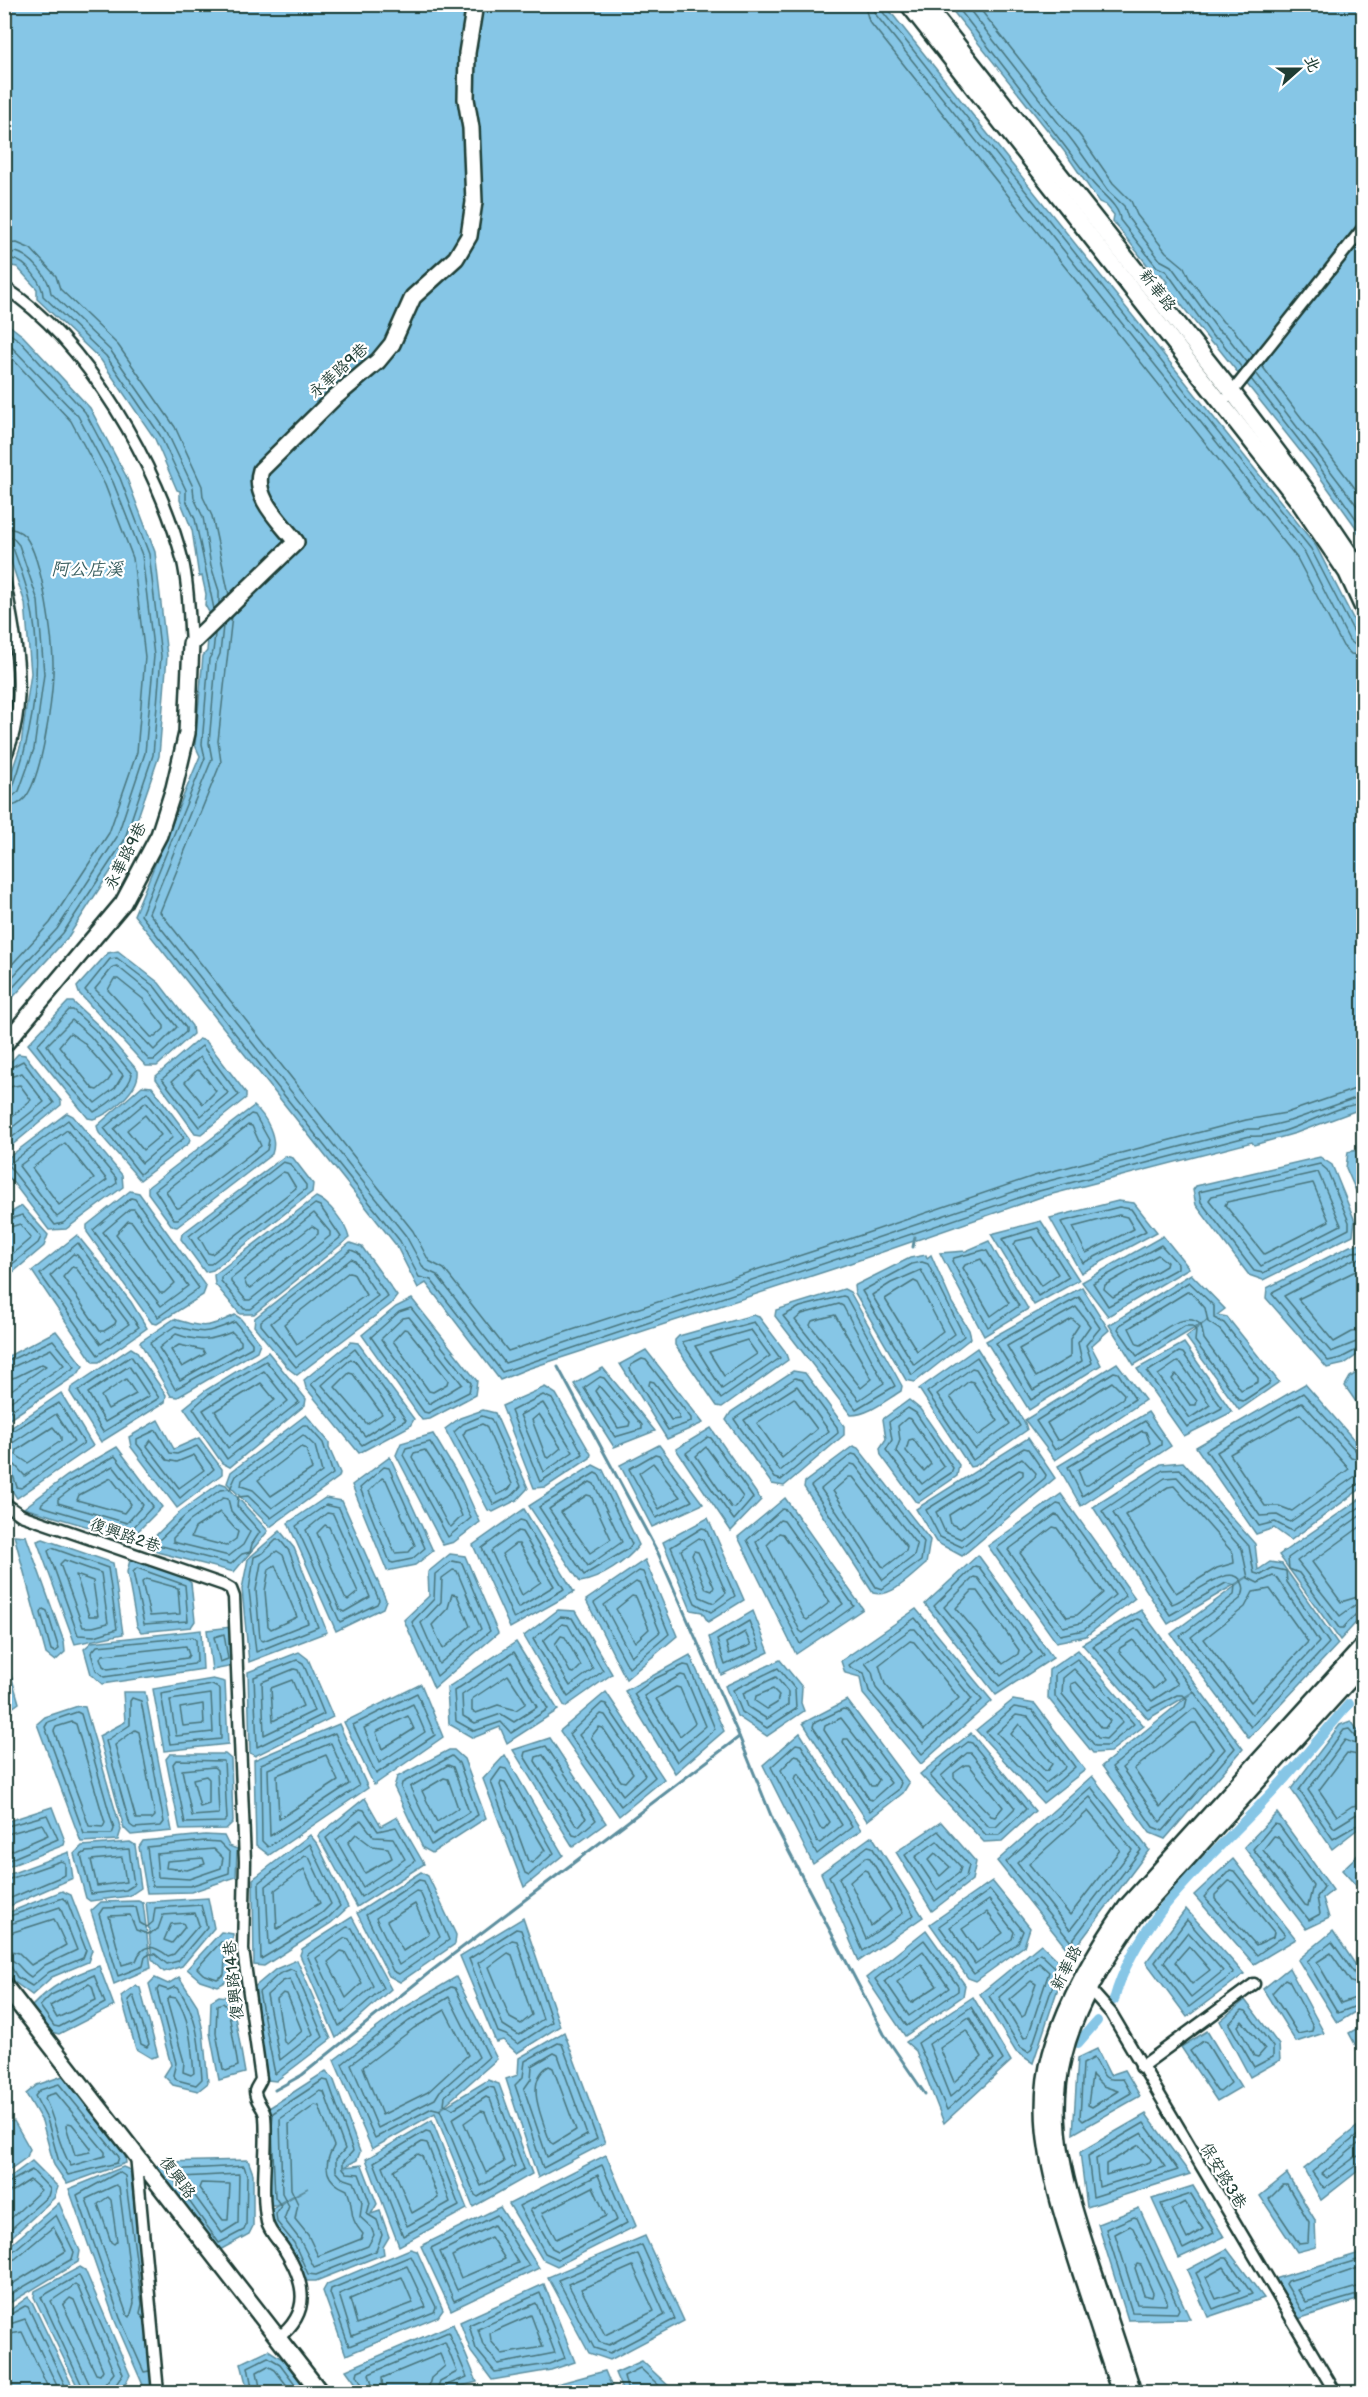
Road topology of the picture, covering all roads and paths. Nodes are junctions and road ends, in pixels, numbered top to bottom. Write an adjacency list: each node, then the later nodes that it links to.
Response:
1 (475, 4): 10 (street, 永華路9巷)
2 (908, 4): 6 (street, 新華路)
3 (925, 4): 6 (street, 新華路)
4 (1364, 227): 6 (street)
5 (4, 287): 10 (street, 永華路9巷)
6 (1228, 398): 8 (street, 新華路); 9 (street, 新華路)
7 (4, 579): 11 (street)
8 (1364, 580)
9 (1364, 610)
10 (191, 644): 12 (street, 永華路9巷)
11 (4, 760)
12 (4, 1045)
13 (4, 1503): 14 (street, 復興路2巷)
14 (234, 1597): 23 (street, 復興路14巷)
15 (1364, 1645): 17 (street, 新華路)
16 (1362, 1668): 20 (street, 新華路)
17 (1083, 1977): 20 (street, 保安路3巷); 26 (street, 新華路)
18 (1254, 1984): 21 (street)
19 (4, 1985): 22 (street, 復興路)
20 (1090, 1991): 21 (street, 保安路3巷); 27 (street, 新華路)
21 (1141, 2067): 28 (street, 保安路3巷)
22 (136, 2154): 23 (street, 復興路); 24 (street)
23 (278, 2338): 25 (street, 復興路)
24 (158, 2392)
25 (320, 2392)
26 (1120, 2392)
27 (1133, 2392)
28 (1335, 2392)

